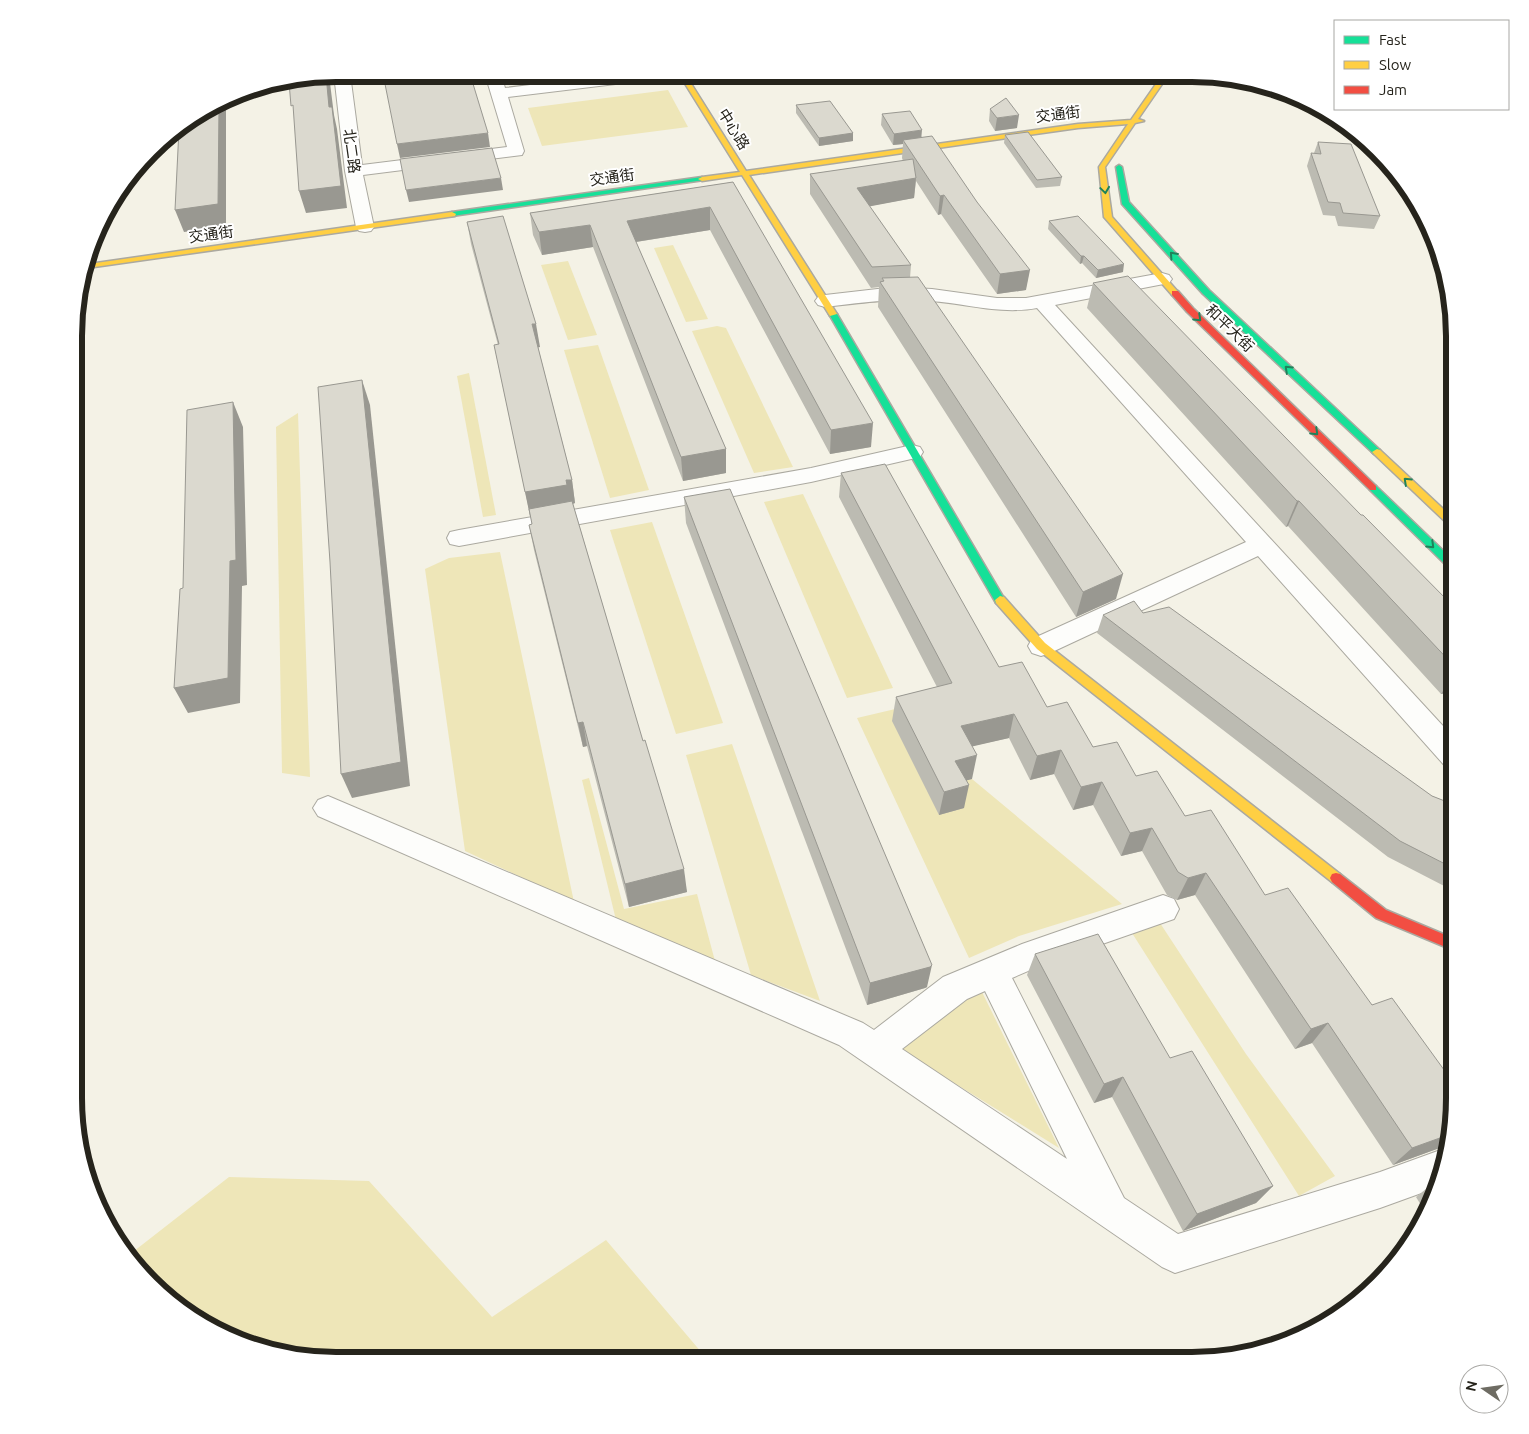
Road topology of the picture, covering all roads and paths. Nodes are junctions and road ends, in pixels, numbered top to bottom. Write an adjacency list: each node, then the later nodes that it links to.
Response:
1 (343, 82): 9 (street, 北二路)
2 (495, 82): 7 (street)
3 (594, 82): 7 (street)
4 (687, 82): 10 (street, 中心路)
5 (1161, 82): 8 (street, 和平大街)
6 (1167, 82): 8 (street, 和平大街)
7 (499, 94): 9 (street)
8 (1137, 122): 10 (street, 交通街); 13 (street, 和平大街, one-way to 13); 17 (street, 和平大街, one-way to 8)
9 (354, 170): 11 (street, 北二路)
10 (744, 173): 11 (street, 交通街); 14 (street, 中心路)
11 (365, 227): 12 (street, 交通街)
12 (93, 265)
13 (1162, 279): 15 (street); 20 (street, 和平大街, one-way to 20)
14 (825, 301): 15 (street); 16 (street, 中心路)
15 (1041, 301): 19 (street)
16 (912, 452): 18 (street); 21 (street, 中心路)
17 (1446, 518)
18 (459, 538)
19 (1261, 545): 21 (street); 22 (street)
20 (1446, 559)
21 (1041, 646): 25 (street, 中心路)
22 (1446, 748)
23 (328, 808): 27 (street)
24 (1163, 909): 26 (street)
25 (1446, 941)
26 (992, 972): 27 (street); 29 (street)
27 (875, 1050): 29 (street)
28 (1436, 1170): 29 (street)
29 (1111, 1210)

